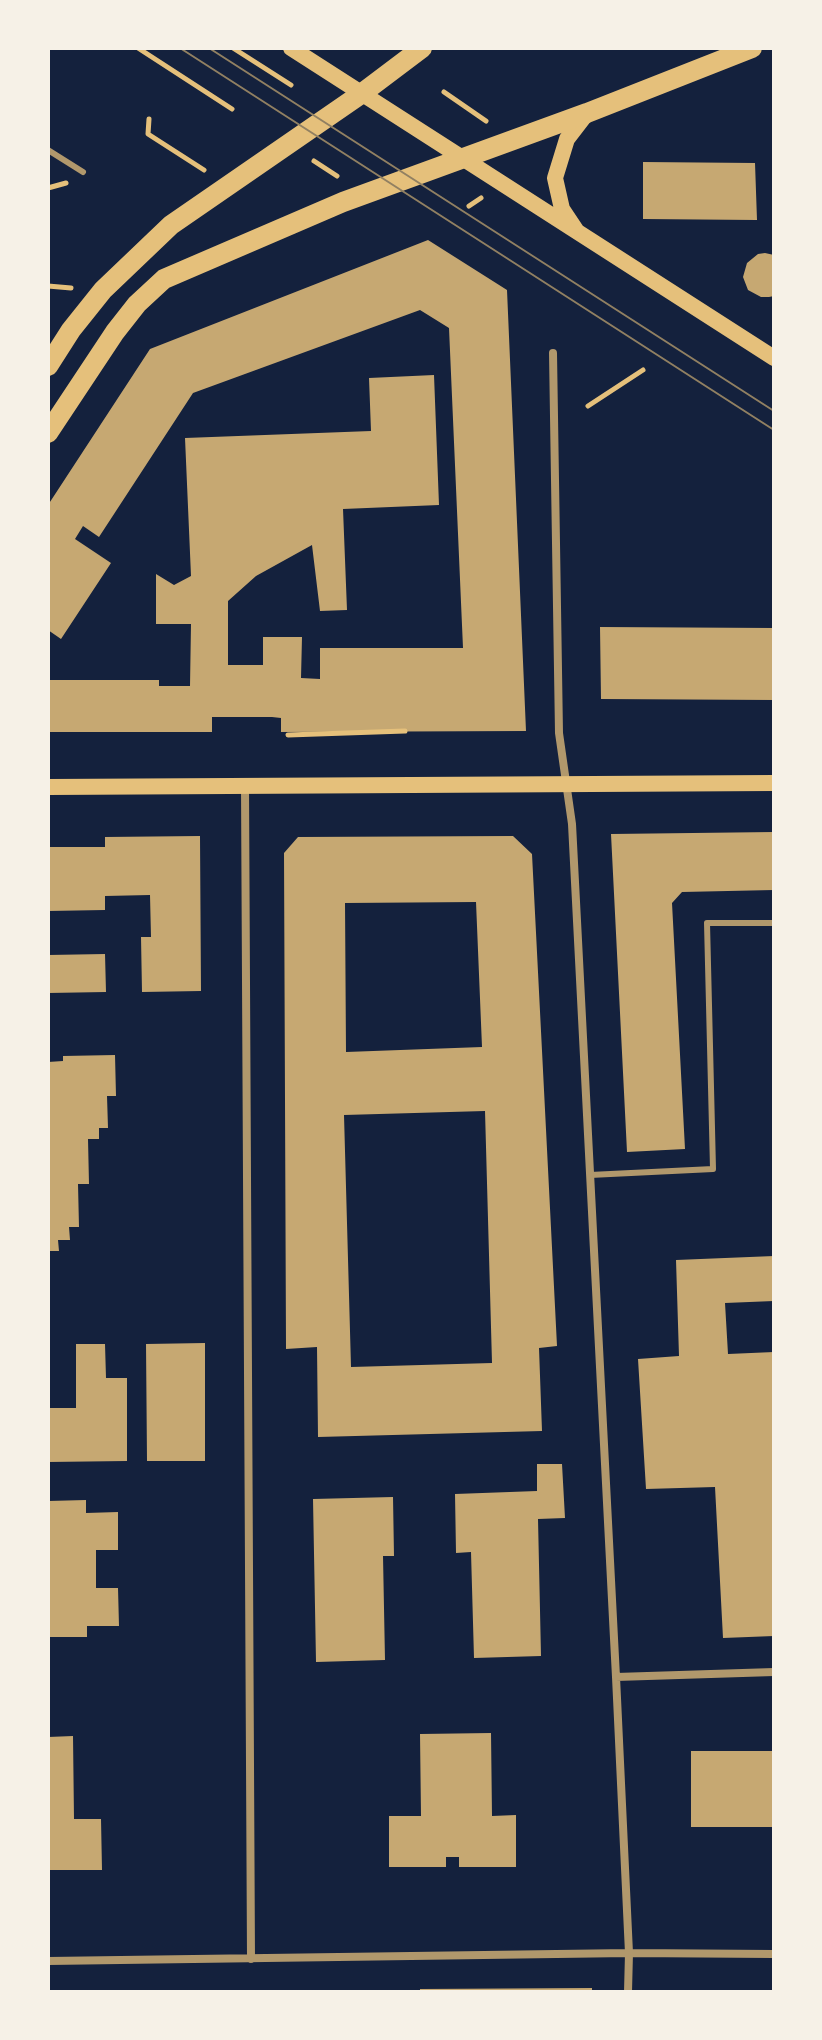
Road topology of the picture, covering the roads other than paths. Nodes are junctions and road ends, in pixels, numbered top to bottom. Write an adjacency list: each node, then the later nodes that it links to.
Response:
1 (291, 48): 4 (main road)
2 (422, 48): 4 (main road)
3 (752, 48): 5 (main road)
4 (361, 94): 7 (main road); 12 (main road)
5 (587, 113): 7 (main road); 9 (main road)
6 (48, 150): 8 (lane)
7 (461, 159): 9 (main road); 13 (main road)
8 (83, 172)
9 (579, 235): 11 (main road)
10 (553, 353): 15 (street)
11 (774, 358)
12 (48, 366)
13 (48, 433)
14 (774, 783): 15 (main road)
15 (567, 784): 16 (main road); 19 (street)
16 (245, 786): 17 (main road); 24 (street)
17 (48, 787)
18 (774, 923): 19 (lane)
19 (590, 1175): 21 (street)
20 (774, 1672): 21 (street)
21 (616, 1677): 22 (street)
22 (629, 1953): 23 (street); 24 (street); 26 (street)
23 (774, 1954)
24 (251, 1959): 25 (street)
25 (48, 1961)
26 (628, 1992)

